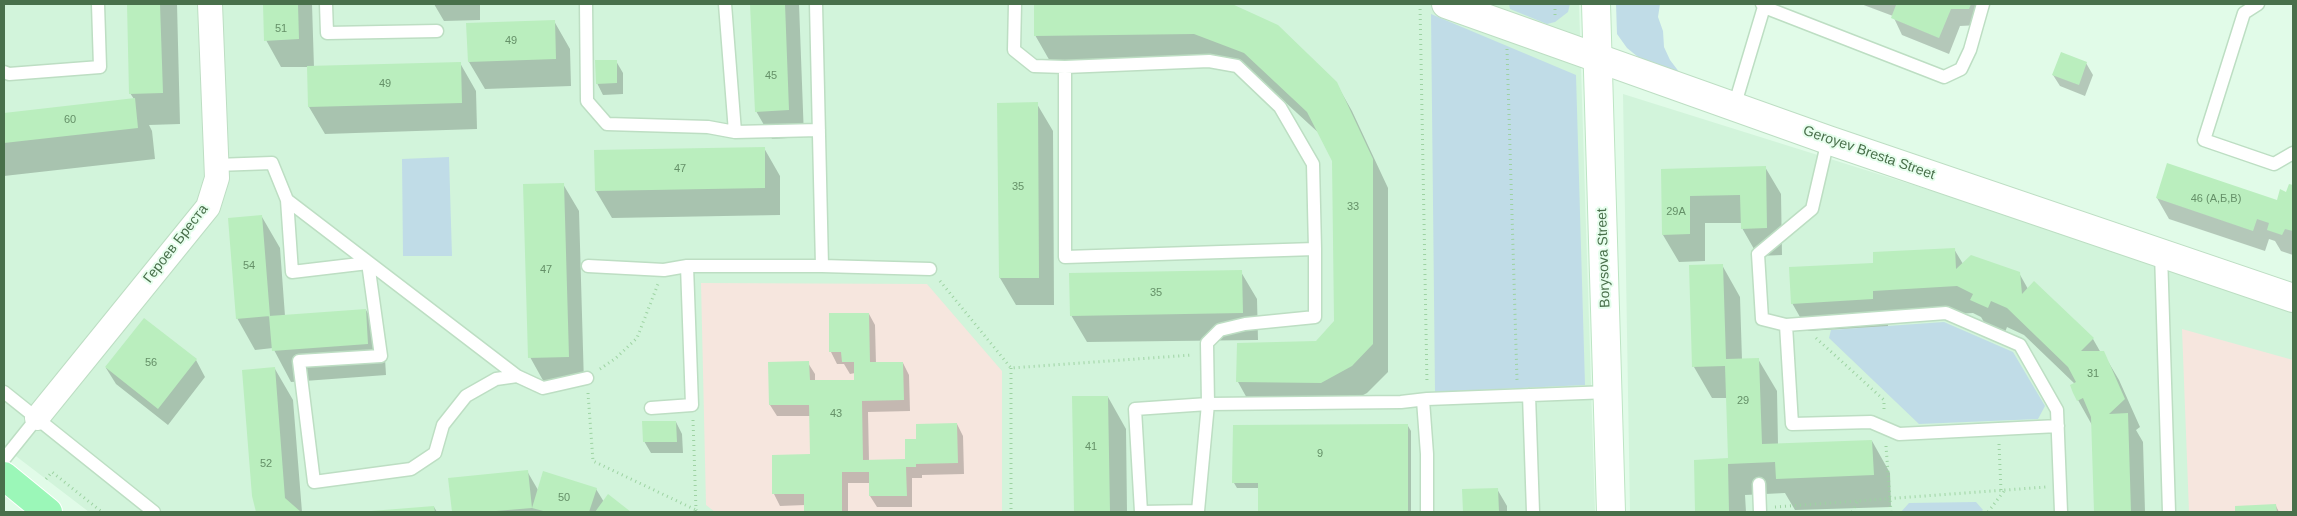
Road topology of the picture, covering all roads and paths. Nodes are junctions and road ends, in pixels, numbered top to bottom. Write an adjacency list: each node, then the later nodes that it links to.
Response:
1 (98, 4): 18 (lane)
2 (210, 4): 24 (street, Героев Бреста)
3 (326, 4): 15 (lane)
4 (586, 4): 21 (lane)
5 (725, 4): 21 (lane)
6 (816, 4): 20 (lane)
7 (1015, 4): 17 (lane)
8 (1420, 4): 44 (path)
9 (1446, 4): 14 (street, Geroyev Bresta Street)
10 (1596, 4): 16 (street, Borysova Street)
11 (1983, 4): 13 (lane)
12 (2258, 4): 23 (lane)
13 (1763, 5): 19 (lane)
14 (1506, 26): 16 (street, Geroyev Bresta Street); 43 (path)
15 (437, 31)
16 (1597, 58): 19 (street, Geroyev Bresta Street); 42 (street, Borysova Street)
17 (1065, 67): 26 (lane); 26 (lane)
18 (4, 72)
19 (1734, 107): 22 (street, Geroyev Bresta Street)
20 (819, 130): 21 (lane); 31 (lane)
21 (735, 132)
22 (1828, 140): 27 (street, Geroyev Bresta Street); 36 (lane)
23 (2293, 153)
24 (216, 165): 25 (lane); 48 (street, Героев Бреста)
25 (287, 200): 28 (lane); 28 (lane)
26 (1315, 249): 37 (lane)
27 (2161, 253): 34 (street, Geroyev Bresta Street); 73 (lane)
28 (368, 263): 39 (lane); 39 (lane)
29 (588, 266): 33 (lane)
30 (687, 266): 31 (lane); 33 (lane); 46 (lane)
31 (822, 266): 32 (lane)
32 (930, 269): 38 (path)
33 (664, 270): 40 (path)
34 (2293, 298)
35 (1801, 324): 36 (lane); 49 (lane); 50 (path)
36 (1786, 325): 50 (lane)
37 (1208, 354): 38 (path); 45 (lane)
38 (1011, 368): 65 (path)
39 (517, 376): 40 (lane)
40 (587, 378): 61 (path)
41 (4, 392): 48 (lane)
42 (1609, 392): 43 (lane); 68 (street, Borysova Street)
43 (1523, 395): 44 (lane); 67 (lane)
44 (1425, 399): 45 (lane); 66 (lane)
45 (1208, 404): 45 (lane)
46 (692, 405): 47 (lane); 61 (path)
47 (651, 408)
48 (37, 418): 52 (lane); 64 (lane)
49 (2058, 426): 51 (lane); 56 (lane)
50 (1884, 428): 51 (lane); 58 (path)
51 (1999, 430): 57 (path)
52 (4, 459)
53 (4, 476): 62 (main road)
54 (46, 479): 63 (path)
55 (1759, 484): 60 (lane)
56 (2060, 486): 57 (path); 72 (lane)
57 (2003, 490): 58 (path); 71 (path)
58 (1891, 499): 59 (path); 70 (path)
59 (1858, 501): 60 (path); 69 (path)
60 (1760, 510)
61 (697, 511)
62 (48, 512)
63 (102, 512)
64 (154, 512)
65 (1011, 512)
66 (1427, 512)
67 (1533, 512)
68 (1611, 512)
69 (1852, 512)
70 (1891, 512)
71 (1988, 512)
72 (2060, 512)
73 (2169, 512)

